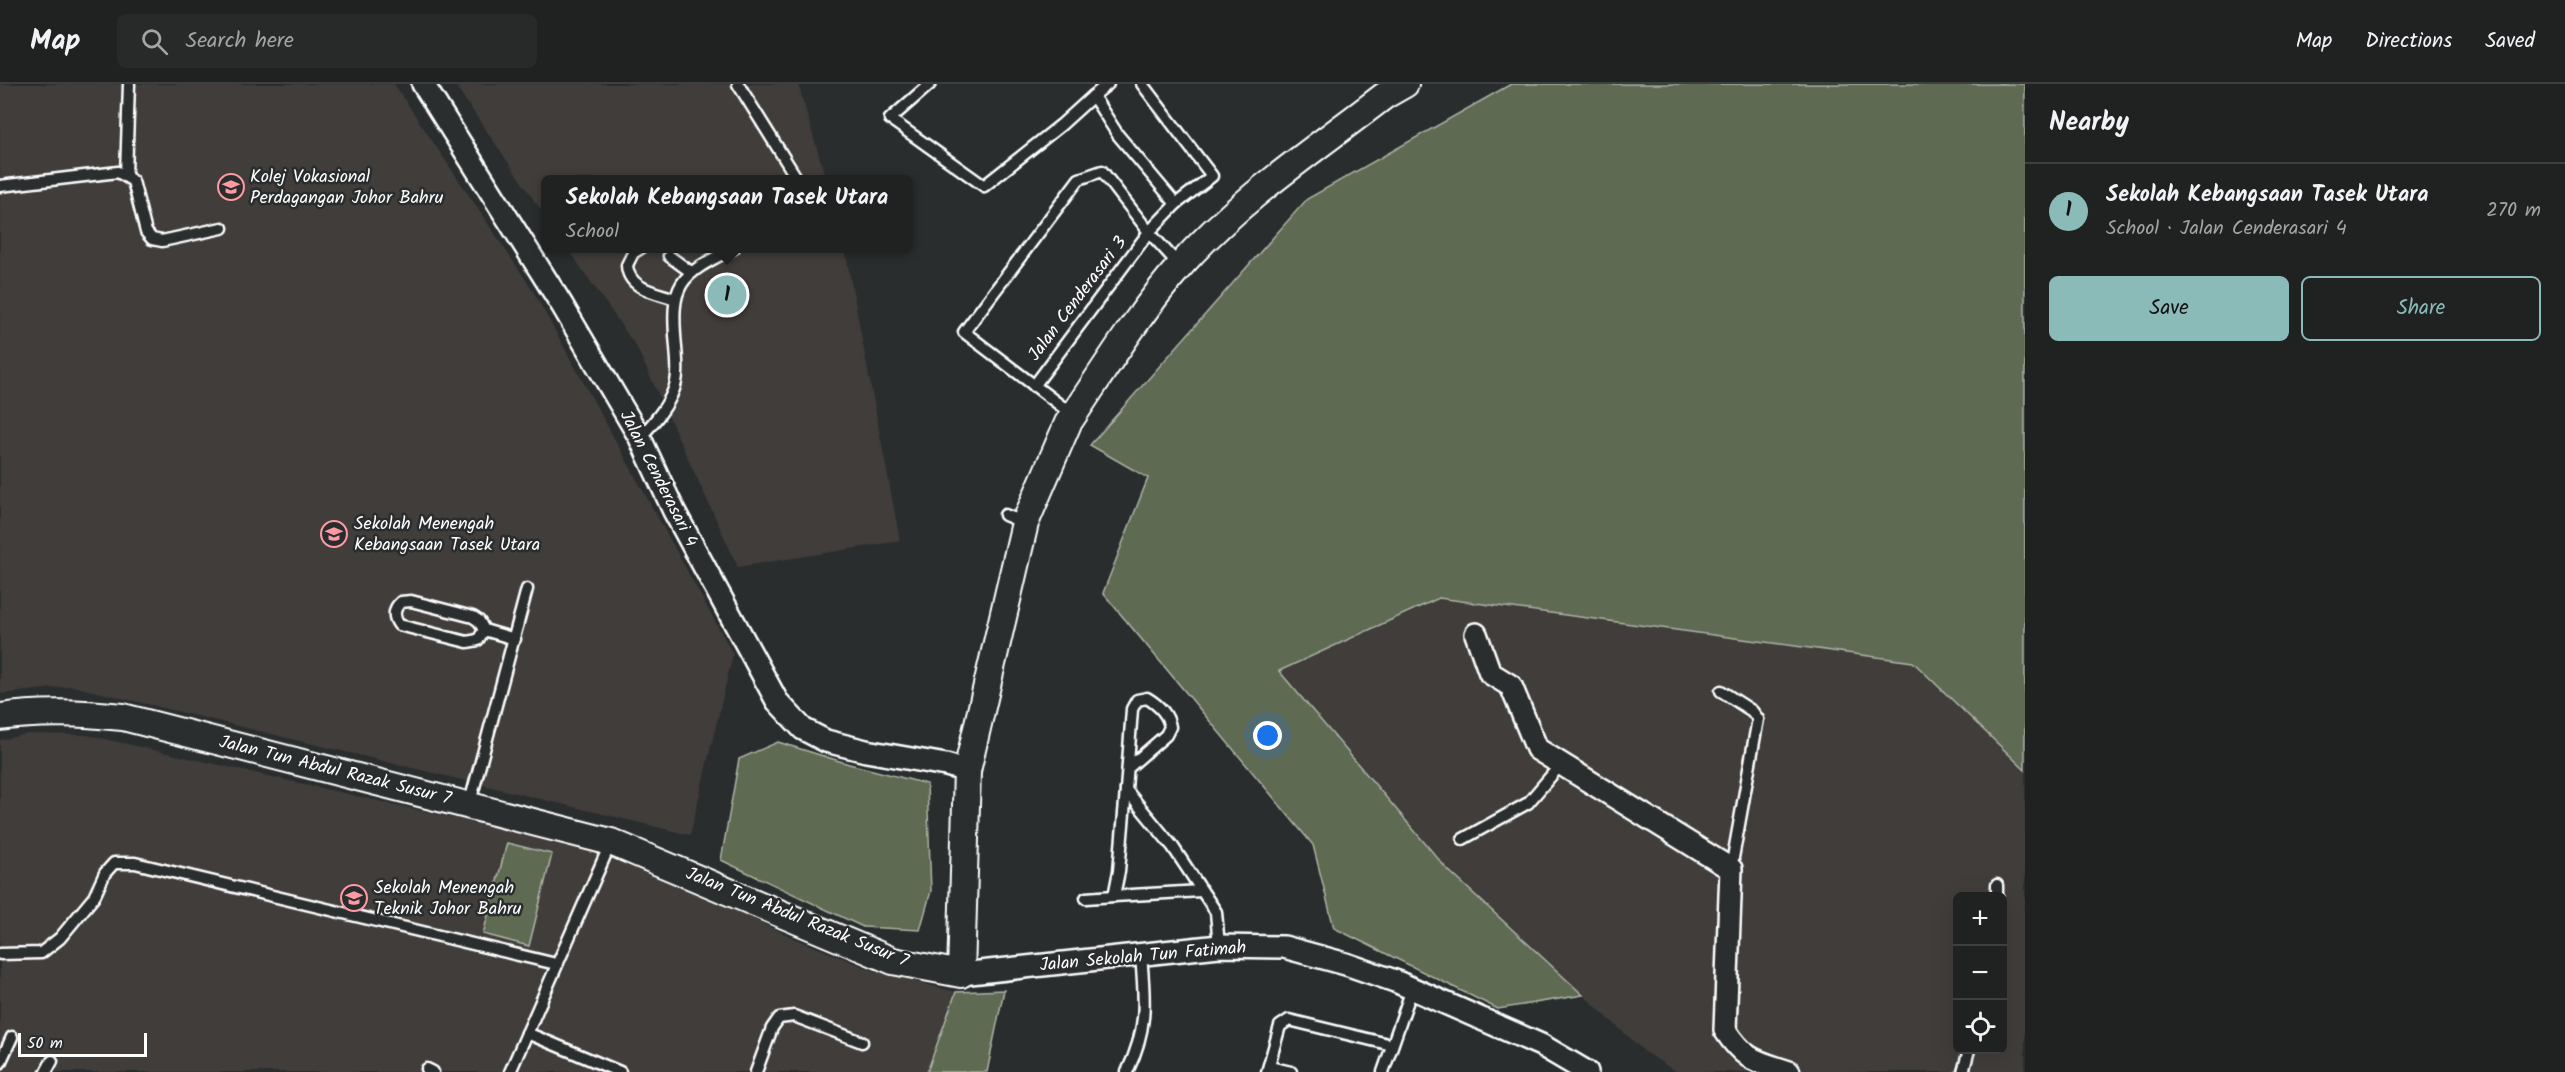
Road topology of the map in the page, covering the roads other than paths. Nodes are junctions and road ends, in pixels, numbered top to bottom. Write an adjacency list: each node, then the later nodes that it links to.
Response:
1 (129, 84): 9 (lane)
2 (423, 84): 23 (street, Jalan Cenderasari 4)
3 (738, 84): 10 (lane)
4 (930, 84): 8 (lane)
5 (1108, 84): 8 (lane)
6 (1142, 84): 12 (lane, Jalan Cenderasari 3)
7 (1394, 87): 18 (street)
8 (1093, 96): 12 (lane)
9 (126, 175): 11 (lane); 13 (lane)
10 (794, 175)
11 (0, 186)
12 (1176, 204): 14 (lane, Jalan Cenderasari 3)
13 (222, 228)
14 (1149, 232): 18 (lane); 21 (lane, Jalan Cenderasari 3); 21 (lane)
15 (633, 253): 20 (lane)
16 (727, 253): 19 (lane)
17 (669, 255): 19 (lane)
18 (1180, 266): 22 (street)
19 (691, 272): 20 (lane)
20 (675, 299): 23 (lane)
21 (1034, 386): 22 (lane)
22 (1067, 426): 32 (street)
23 (640, 438): 32 (street, Jalan Cenderasari 4)
24 (527, 589): 27 (lane)
25 (484, 630): 25 (lane); 27 (lane)
26 (1476, 634): 30 (street)
27 (514, 639): 34 (lane)
28 (1721, 691): 37 (lane)
29 (0, 717): 34 (street, Jalan Tun Abdul Razak Susur 7)
30 (1562, 764): 35 (lane); 37 (street)
31 (1128, 768): 31 (lane); 33 (lane)
32 (967, 771): 47 (street)
33 (1126, 790): 39 (lane); 41 (lane)
34 (469, 806): 36 (street, Jalan Tun Abdul Razak Susur 7)
35 (1462, 839)
36 (611, 842): 46 (lane); 47 (street, Jalan Tun Abdul Razak Susur 7)
37 (1731, 869): 65 (street)
38 (1997, 885): 40 (lane)
39 (1201, 891): 41 (lane); 43 (lane)
40 (1997, 892)
41 (1114, 896): 42 (lane)
42 (1086, 898)
43 (1219, 946): 45 (street, Jalan Sekolah Tun Fatimah); 48 (street, Jalan Sekolah Tun Fatimah)
44 (0, 954): 46 (lane)
45 (1141, 955): 47 (street, Jalan Sekolah Tun Fatimah); 61 (lane)
46 (556, 964): 49 (lane)
47 (961, 974)
48 (1412, 989): 52 (lane); 64 (street, Jalan Sekolah Tun Fatimah)
49 (527, 1033): 58 (lane); 59 (lane)
50 (12, 1037): 55 (lane)
51 (862, 1042): 60 (lane)
52 (1392, 1045): 56 (lane); 63 (lane)
53 (1968, 1054): 66 (lane)
54 (52, 1061): 57 (lane)
55 (0, 1063)
56 (1268, 1070): 62 (lane)
57 (46, 1072)
58 (510, 1072)
59 (620, 1072)
60 (756, 1072)
61 (1127, 1072)
62 (1291, 1072)
63 (1383, 1072)
64 (1587, 1072)
65 (1789, 1072)
66 (1963, 1072)

